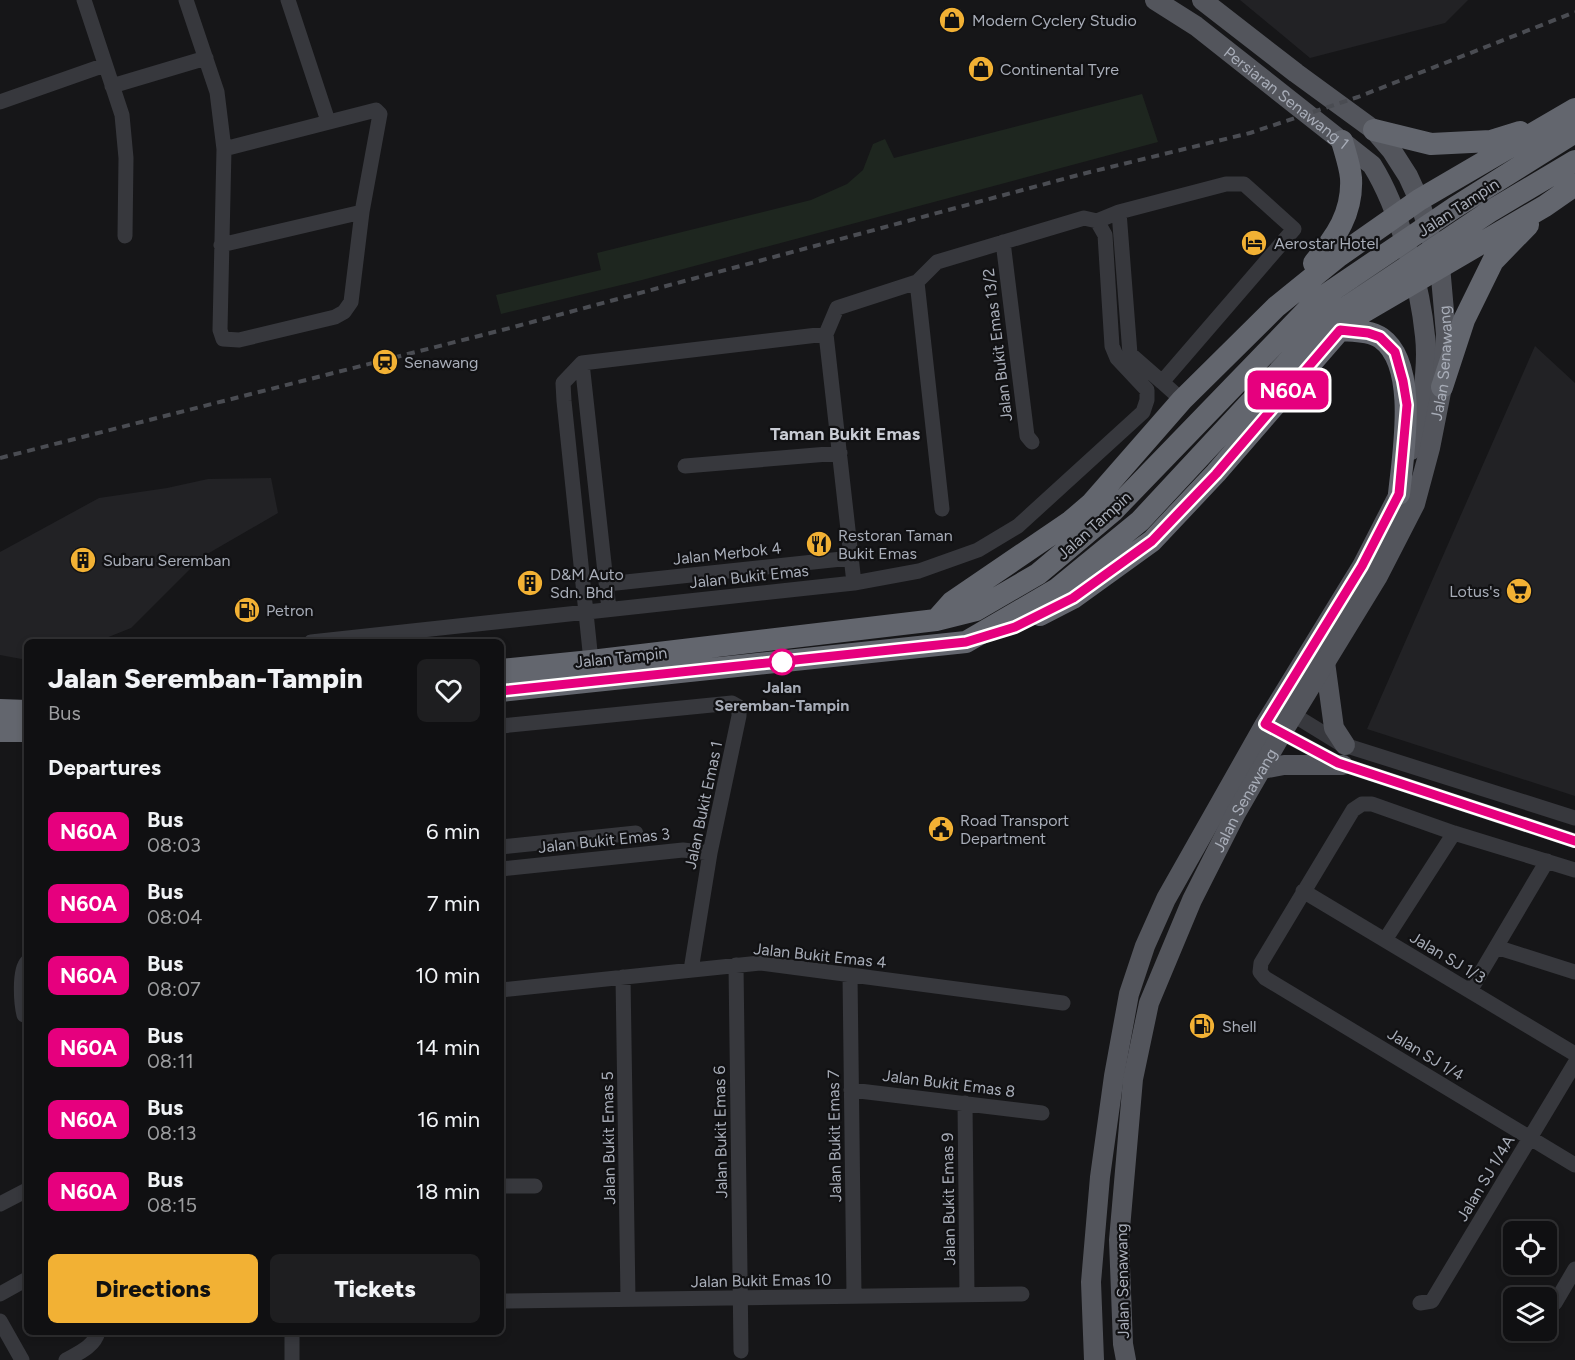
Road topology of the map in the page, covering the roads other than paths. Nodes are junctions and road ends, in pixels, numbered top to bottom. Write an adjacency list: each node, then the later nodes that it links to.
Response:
1 (84, 0): 9 (street)
2 (186, 0): 8 (street)
3 (288, 0): 13 (street)
4 (1155, 0): 17 (main road, Persiaran Senawang 1)
5 (1202, 0): 7 (main road, Persiaran Senawang 1)
6 (1229, 0): 7 (main road)
7 (1243, 31): 15 (main road, Persiaran Senawang 1)
8 (206, 58): 10 (street); 18 (street)
9 (105, 65): 10 (street); 11 (street)
10 (112, 86): 27 (street)
11 (0, 102)
12 (1575, 109): 14 (highway)
13 (328, 122): 18 (street); 23 (street)
14 (1554, 122): 15 (highway); 21 (highway)
15 (1368, 125): 21 (main road, Persiaran Senawang 1)
16 (1575, 132): 50 (highway, Jalan Tampin)
17 (1334, 134): 25 (main road, Persiaran Senawang 1); 33 (highway)
18 (224, 149): 29 (street)
19 (1575, 161): 52 (highway, Jalan Tampin)
20 (1575, 185): 22 (highway)
21 (1419, 200): 25 (highway); 30 (main road, Persiaran Senawang 1)
22 (1545, 206): 30 (highway); 38 (highway)
23 (362, 212): 29 (street); 29 (street)
24 (1119, 212): 26 (street); 37 (street); 37 (street)
25 (1396, 215): 31 (main road, Persiaran Senawang 1); 33 (highway)
26 (1097, 221): 28 (street); 46 (street, Jalan Bukit Emas)
27 (125, 236)
28 (1003, 242): 32 (street); 40 (street, Jalan Bukit Emas 13/2)
29 (221, 245)
30 (1440, 266): 31 (highway); 38 (main road, Jalan Senawang)
31 (1415, 281): 34 (highway); 43 (main road, Jalan Senawang)
32 (917, 282): 35 (street); 44 (street)
33 (1276, 307): 39 (highway)
34 (1340, 330): 43 (highway); 52 (highway)
35 (826, 334): 36 (street); 41 (street)
36 (582, 363): 47 (street); 49 (street)
37 (1162, 382): 39 (street)
38 (1442, 387): 54 (main road, Jalan Senawang)
39 (1182, 400): 50 (highway)
40 (1032, 442)
41 (840, 453): 42 (street); 45 (street)
42 (685, 466)
43 (1399, 494): 57 (main road, Jalan Senawang)
44 (942, 509)
45 (851, 558): 46 (street); 47 (street, Jalan Merbok 4)
46 (854, 583): 48 (street, Jalan Bukit Emas)
47 (607, 584): 48 (street)
48 (609, 609): 49 (street, Jalan Bukit Emas)
49 (586, 613): 51 (street, Jalan Bukit Emas); 53 (street)
50 (936, 620): 53 (highway, Jalan Tampin)
51 (339, 639)
52 (966, 642): 56 (highway, Jalan Tampin)
53 (591, 661): 55 (highway, Jalan Tampin)
54 (1326, 662): 57 (main road, Jalan Senawang); 64 (main road)
55 (504, 670)
56 (504, 691)
57 (1285, 709): 61 (main road, Jalan Senawang); 64 (street)
58 (0, 710): 59 (highway)
59 (24, 711)
60 (504, 726): 72 (street, Jalan Bukit Emas 1)
61 (1273, 728): 65 (street); 66 (main road, Jalan Senawang); 118 (main road, Jalan Senawang)
62 (0, 731): 63 (highway)
63 (24, 731)
64 (1346, 745): 67 (street)
65 (1343, 765): 66 (main road); 70 (street)
66 (1262, 769): 119 (main road, Jalan Senawang)
67 (1575, 818)
68 (636, 833): 71 (street)
69 (1454, 833): 73 (street); 76 (street); 77 (street)
70 (1575, 841)
71 (504, 847)
72 (710, 854): 74 (street, Jalan Bukit Emas 3); 81 (street, Jalan Bukit Emas 1)
73 (1547, 861): 75 (street); 78 (street)
74 (504, 869)
75 (1575, 870)
76 (1303, 891): 77 (street, Jalan SJ 1/3); 94 (street, Jalan SJ 1/4)
77 (1385, 940): 86 (street, Jalan SJ 1/3)
78 (1496, 947): 82 (street); 86 (street)
79 (736, 965): 81 (street, Jalan Bukit Emas 4); 83 (street, Jalan Bukit Emas 4); 106 (street, Jalan Bukit Emas 6)
80 (24, 967): 88 (street)
81 (691, 970): 84 (street, Jalan Bukit Emas 4)
82 (1575, 972)
83 (850, 975): 87 (street, Jalan Bukit Emas 4); 91 (street, Jalan Bukit Emas 7)
84 (623, 977): 85 (street, Jalan Bukit Emas 4); 107 (street, Jalan Bukit Emas 5)
85 (504, 990)
86 (1470, 991): 89 (street, Jalan SJ 1/3)
87 (1063, 1003)
88 (24, 1015)
89 (1575, 1054)
90 (1575, 1063): 94 (street, Jalan SJ 1/4A)
91 (851, 1090): 92 (street, Jalan Bukit Emas 8); 105 (street, Jalan Bukit Emas 7)
92 (965, 1103): 93 (street, Jalan Bukit Emas 8); 104 (street, Jalan Bukit Emas 9)
93 (1042, 1113)
94 (1530, 1138): 95 (street, Jalan SJ 1/4); 110 (street, Jalan SJ 1/4A)
95 (1575, 1165)
96 (504, 1186): 97 (street)
97 (535, 1186)
98 (24, 1192): 99 (street)
99 (0, 1204)
100 (1575, 1269): 108 (street)
101 (24, 1281): 102 (street)
102 (0, 1294)
103 (1022, 1294): 104 (street, Jalan Bukit Emas 10)
104 (968, 1295): 105 (street, Jalan Bukit Emas 10)
105 (854, 1296): 106 (street, Jalan Bukit Emas 10)
106 (739, 1298): 107 (street, Jalan Bukit Emas 10); 114 (street, Jalan Bukit Emas 6)
107 (628, 1299): 109 (street, Jalan Bukit Emas 10)
108 (1557, 1300)
109 (504, 1301)
110 (1420, 1303)
111 (0, 1321): 115 (street)
112 (97, 1335): 116 (street)
113 (292, 1335): 117 (street)
114 (741, 1351)
115 (22, 1360)
116 (66, 1360)
117 (292, 1360)
118 (1094, 1360)
119 (1126, 1360)

